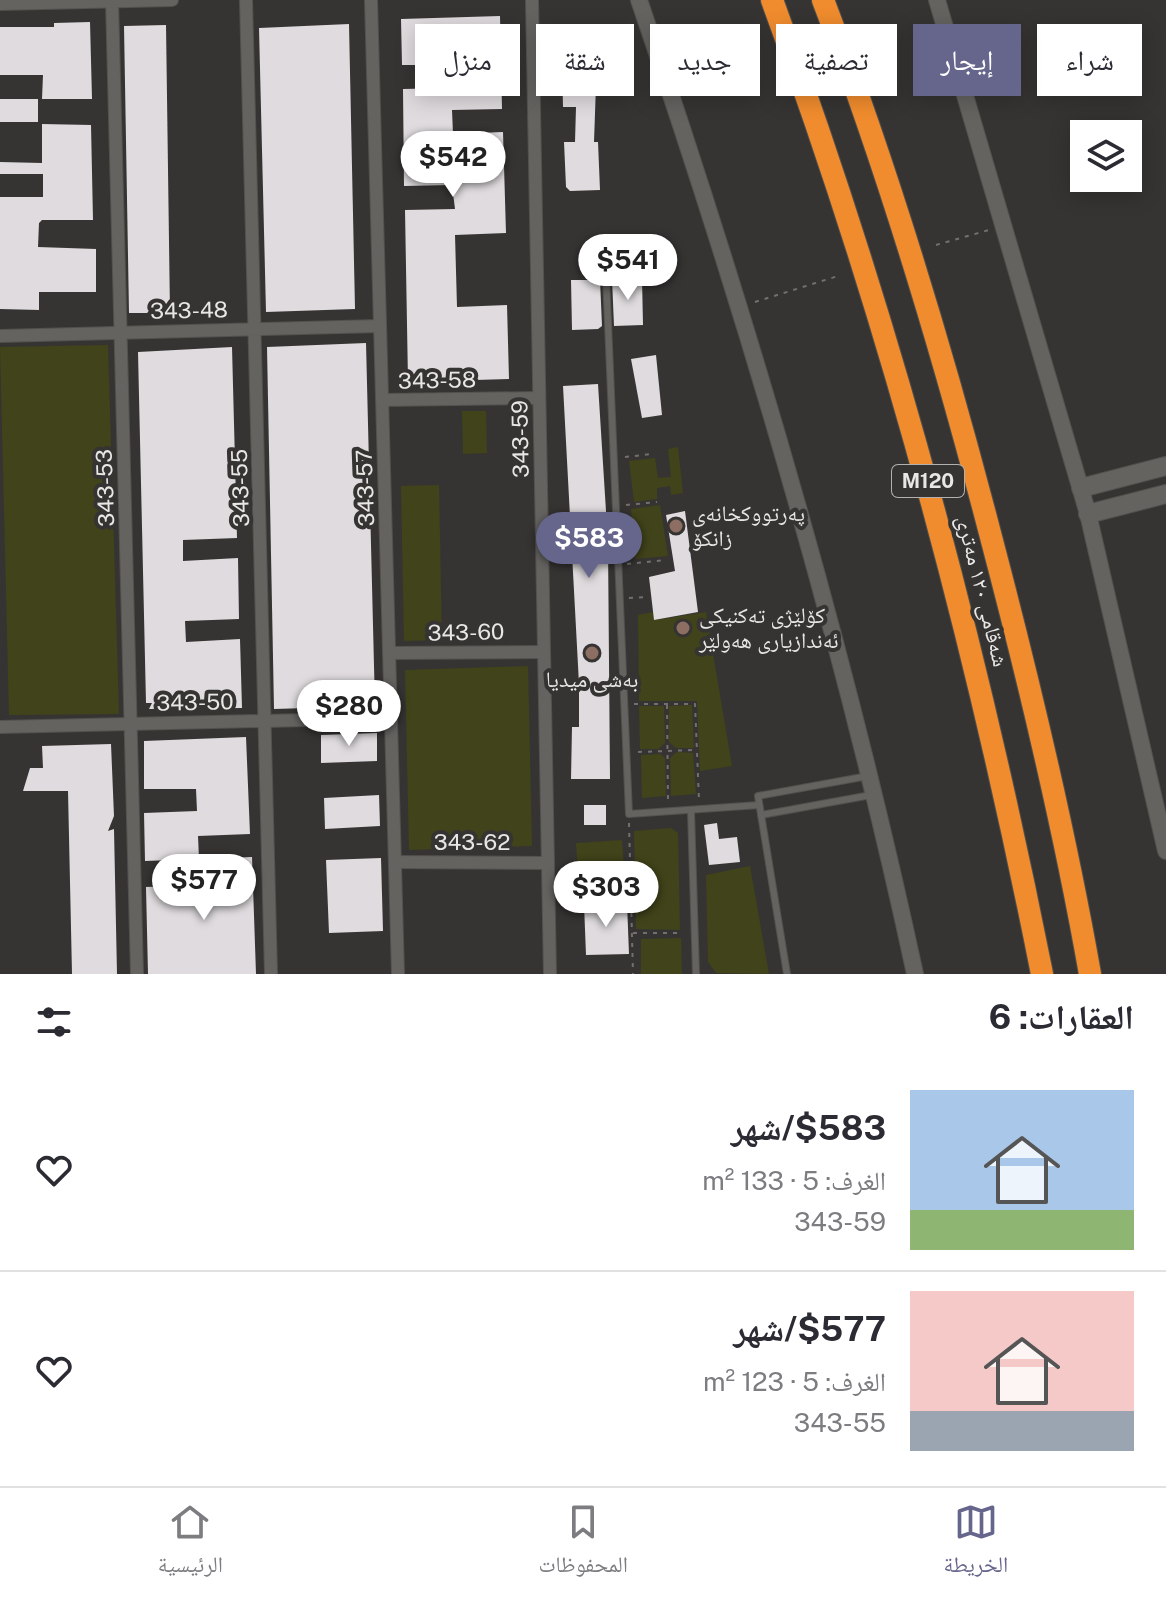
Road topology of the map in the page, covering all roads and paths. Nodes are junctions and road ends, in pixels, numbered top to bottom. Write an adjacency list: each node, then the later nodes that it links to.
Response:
1 (172, 0): 9 (street)
2 (246, 0): 17 (street, 343-55)
3 (371, 0): 16 (street, 343-57)
4 (532, 0): 20 (street, 343-59)
5 (639, 0): 15 (street)
6 (772, 0): 65 (highway, شەقامی ١٢٠ مەتری / M120)
7 (823, 0): 66 (highway, شەقامی ١٢٠ مەتری / M120)
8 (937, 0): 11 (street)
9 (112, 1): 10 (street); 18 (street, 343-53)
10 (0, 4)
11 (1004, 225): 12 (path); 25 (street)
12 (936, 245)
13 (605, 253): 23 (lane)
14 (838, 276): 15 (path)
15 (739, 308): 45 (street)
16 (379, 326): 17 (street, 343-48); 21 (street, 343-57)
17 (255, 328): 18 (street, 343-48); 39 (street, 343-55)
18 (121, 331): 19 (street, 343-48); 40 (street, 343-53)
19 (0, 336)
20 (539, 398): 21 (street, 343-58); 34 (street, 343-59)
21 (382, 400): 35 (street, 343-57)
22 (652, 454): 23 (path)
23 (613, 458): 28 (lane)
24 (1166, 466): 25 (main road)
25 (1081, 488): 29 (street)
26 (1166, 494): 29 (main road)
27 (657, 502): 28 (path)
28 (615, 506): 31 (lane)
29 (1088, 514): 52 (street)
30 (666, 560): 31 (path)
31 (618, 565): 33 (lane)
32 (648, 597): 33 (path)
33 (619, 599): 36 (lane)
34 (544, 652): 35 (street, 343-60); 54 (street, 343-59)
35 (389, 653): 38 (street, 343-57)
36 (623, 704): 37 (path); 44 (lane)
37 (667, 704): 42 (path); 43 (path)
38 (391, 718): 39 (street, 343-50); 53 (street, 343-57)
39 (266, 721): 40 (street, 343-50); 58 (street, 343-55)
40 (133, 723): 41 (street, 343-50); 57 (street, 343-53)
41 (0, 727)
42 (697, 750): 43 (path); 48 (path)
43 (668, 751): 44 (path); 49 (path)
44 (625, 753): 50 (lane)
45 (868, 776): 46 (street); 47 (lane)
46 (873, 794): 51 (lane); 64 (street)
47 (759, 805): 48 (lane); 51 (lane)
48 (696, 810): 49 (lane); 56 (lane)
49 (668, 813): 50 (lane)
50 (629, 814): 55 (path)
51 (761, 815): 63 (lane)
52 (1166, 851)
53 (395, 862): 54 (street, 343-62); 59 (street, 343-57)
54 (548, 863): 60 (street, 343-59)
55 (631, 933): 56 (path); 61 (path)
56 (696, 933): 62 (lane)
57 (137, 974)
58 (271, 974)
59 (398, 974)
60 (550, 974)
61 (633, 974)
62 (696, 974)
63 (787, 974)
64 (915, 974)
65 (1042, 974)
66 (1090, 974)

